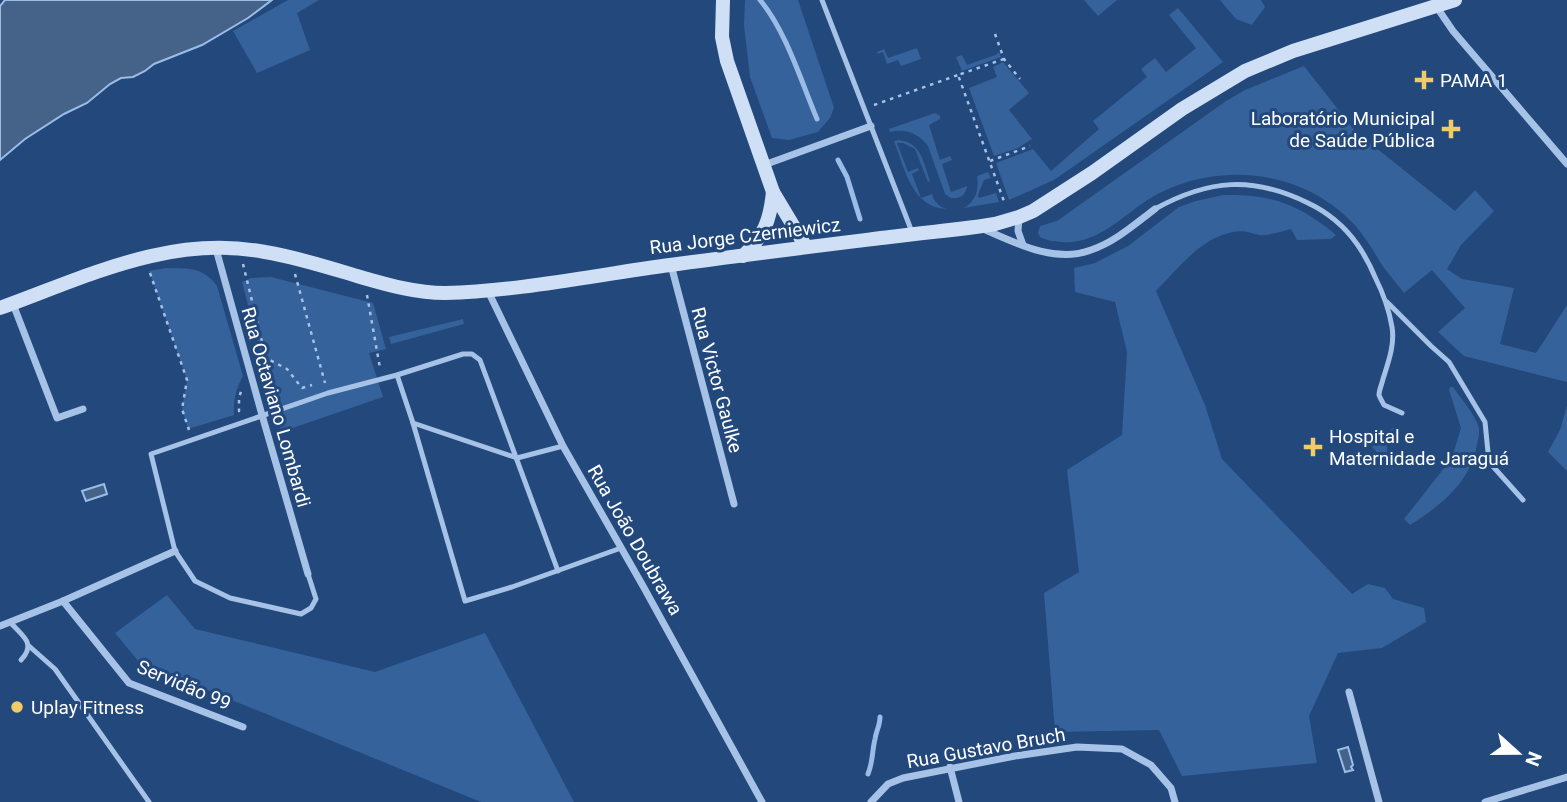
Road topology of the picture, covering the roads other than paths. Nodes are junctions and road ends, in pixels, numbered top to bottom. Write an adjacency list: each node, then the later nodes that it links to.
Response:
1 (723, 0): 7 (main road)
2 (822, 0): 5 (lane)
3 (1455, 0): 4 (main road, Rua Jorge Czerniewicz)
4 (1436, 6): 6 (street); 10 (main road, Rua Jorge Czerniewicz)
5 (871, 126): 7 (street); 12 (lane)
6 (1567, 164)
7 (764, 165): 8 (main road)
8 (773, 192): 14 (main road); 16 (main road)
9 (1155, 209): 13 (street); 19 (lane)
10 (1015, 218): 11 (main road, Rua Jorge Czerniewicz); 13 (street)
11 (978, 227): 12 (main road, Rua Jorge Czerniewicz); 13 (street)
12 (913, 234): 14 (main road, Rua Jorge Czerniewicz)
13 (1024, 245)
14 (806, 247): 16 (main road, Rua Jorge Czerniewicz)
15 (216, 248): 18 (main road, Rua Jorge Czerniewicz); 20 (main road, Rua Jorge Czerniewicz); 24 (street, Rua Octaviano Lombardi)
16 (743, 256): 17 (main road, Rua Jorge Czerniewicz)
17 (671, 265): 18 (main road, Rua Jorge Czerniewicz); 29 (street, Rua Victor Gaulke)
18 (488, 290): 26 (street, Rua João Doubrawa)
19 (1387, 302): 23 (lane); 28 (lane)
20 (7, 306): 22 (street)
21 (397, 375): 24 (lane); 25 (lane); 27 (lane)
22 (83, 409)
23 (1402, 413)
24 (262, 415): 31 (lane); 33 (street, Rua Octaviano Lombardi)
25 (413, 423): 27 (lane); 32 (lane)
26 (563, 446): 27 (lane); 30 (street, Rua João Doubrawa)
27 (517, 458): 32 (lane)
28 (1523, 500)
29 (734, 504)
30 (621, 548): 32 (lane); 44 (street, Rua João Doubrawa)
31 (175, 551): 33 (lane); 34 (street)
32 (558, 571)
33 (308, 574)
34 (63, 601): 35 (street); 40 (street, Servidão 99)
35 (10, 622): 36 (street); 37 (lane)
36 (0, 626)
37 (29, 646): 38 (lane); 43 (lane)
38 (21, 660)
39 (1349, 692): 48 (street)
40 (243, 727)
41 (950, 767): 45 (street, Rua Gustavo Bruch); 46 (street); 47 (street, Rua Gustavo Bruch)
42 (1567, 778): 49 (street)
43 (149, 802)
44 (762, 802)
45 (872, 802)
46 (959, 802)
47 (1175, 802)
48 (1379, 802)
49 (1485, 802)

